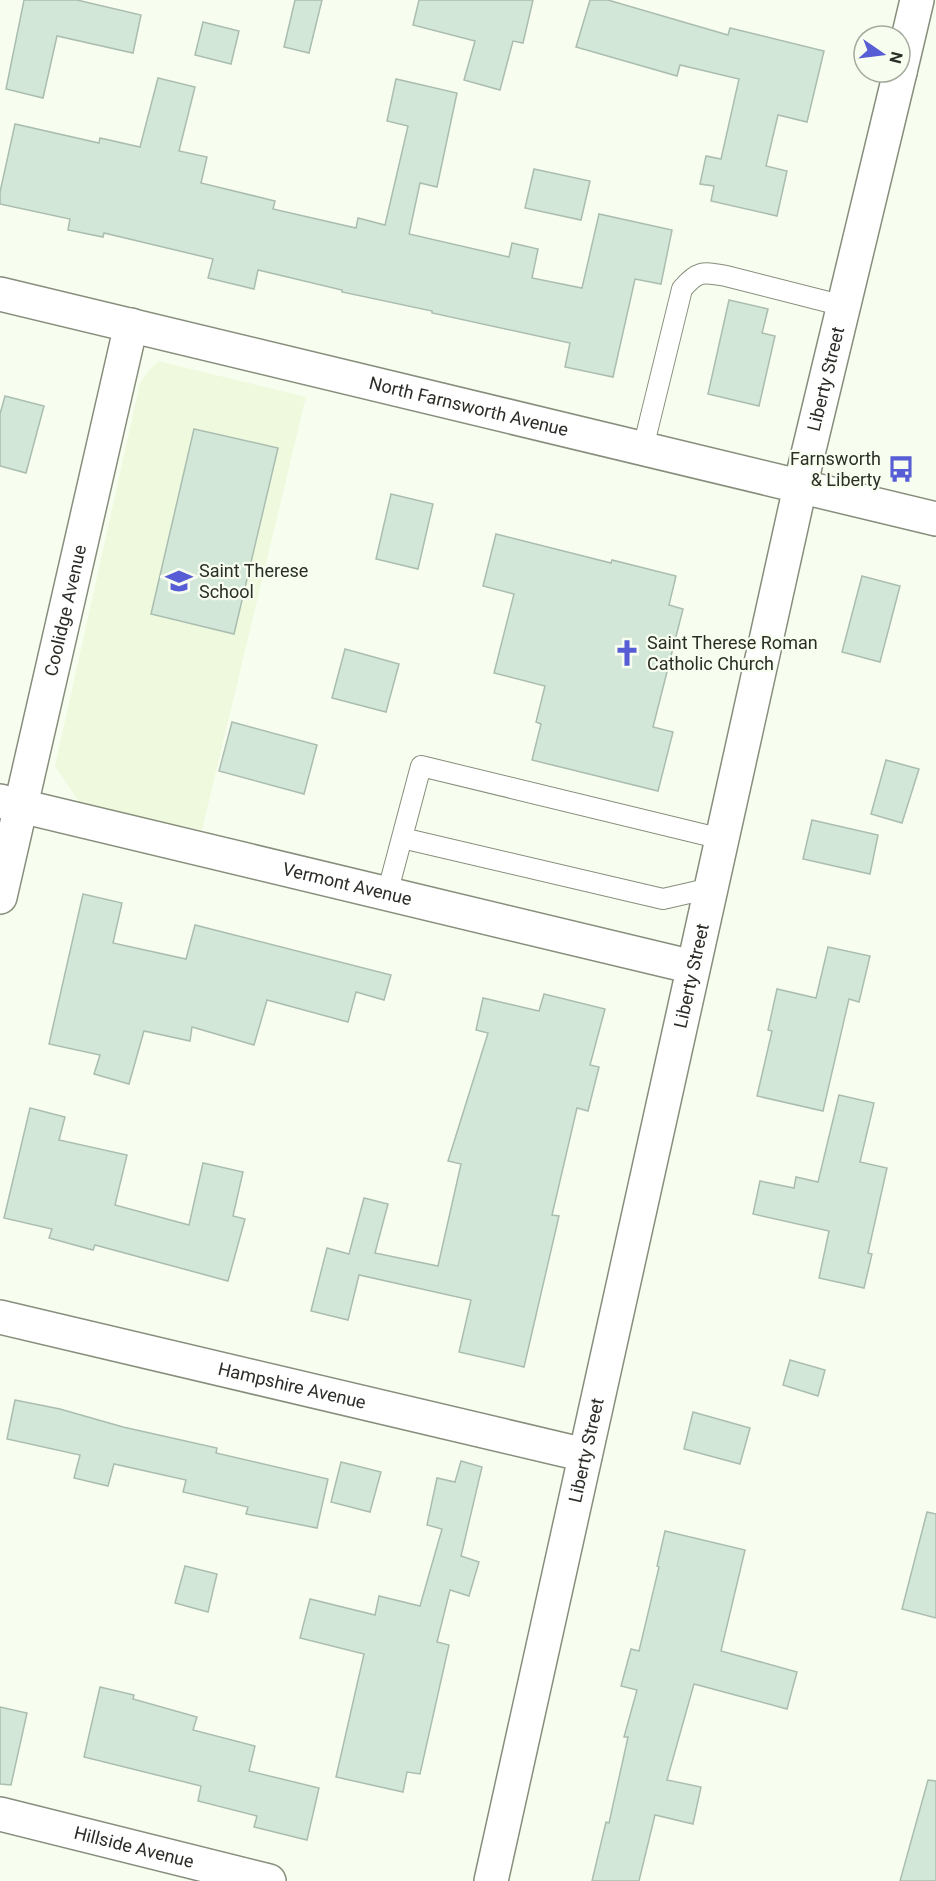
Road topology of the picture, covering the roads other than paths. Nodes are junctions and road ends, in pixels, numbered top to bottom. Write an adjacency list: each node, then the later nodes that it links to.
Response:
1 (916, 0): 2 (street, Liberty Street)
2 (911, 24)
3 (897, 84): 5 (street, Liberty Street)
4 (0, 294): 6 (street, North Farnsworth Avenue)
5 (844, 306): 7 (lane); 8 (street, Liberty Street)
6 (130, 324): 7 (street, North Farnsworth Avenue); 10 (street, Coolidge Avenue)
7 (643, 448): 8 (street, North Farnsworth Avenue)
8 (800, 487): 9 (street, North Farnsworth Avenue); 12 (street, Liberty Street)
9 (936, 519)
10 (10, 804): 14 (street, Vermont Avenue); 15 (street, Coolidge Avenue)
11 (402, 838): 12 (lane); 13 (lane); 14 (lane)
12 (722, 839): 13 (street, Liberty Street)
13 (711, 888): 16 (street, Liberty Street)
14 (387, 894): 16 (street, Vermont Avenue)
15 (0, 897)
16 (693, 967): 18 (street, Liberty Street)
17 (0, 1317): 18 (street, Hampshire Avenue)
18 (585, 1455): 21 (street, Liberty Street)
19 (0, 1814): 20 (street, Hillside Avenue)
20 (269, 1881)
21 (491, 1881)

